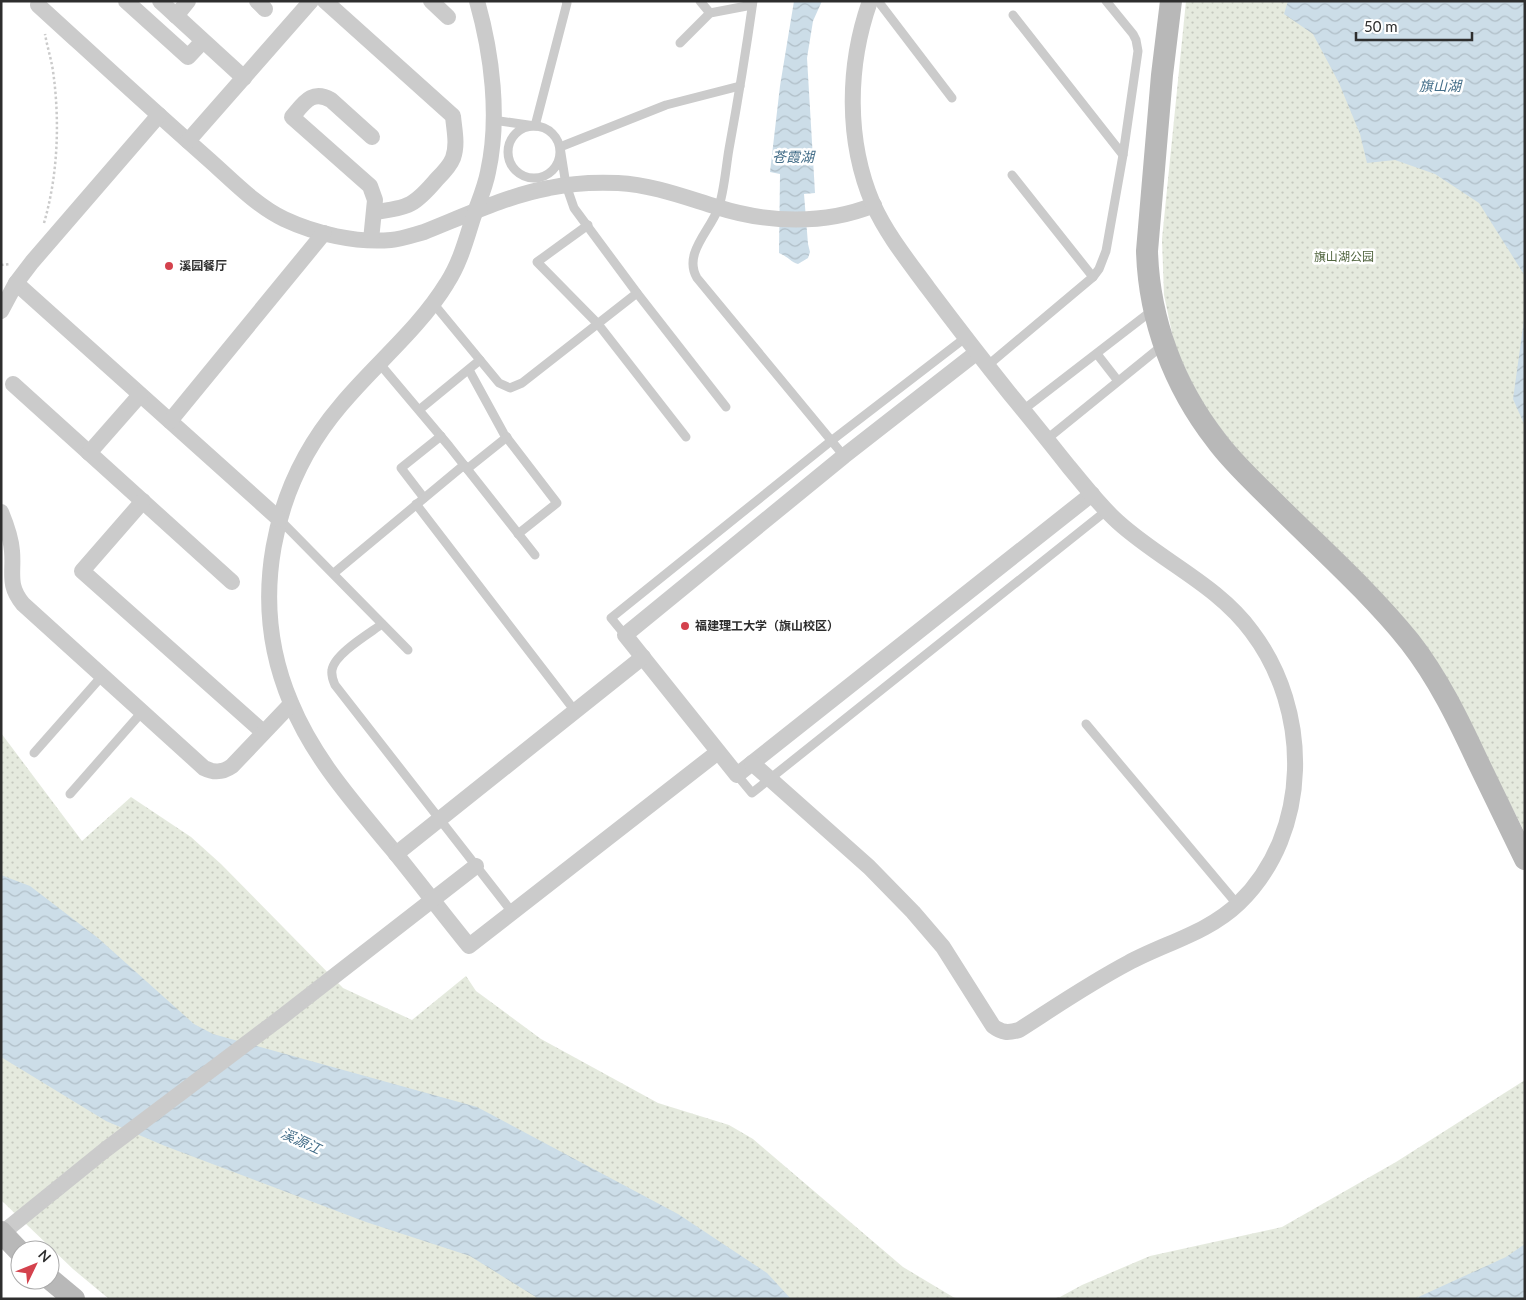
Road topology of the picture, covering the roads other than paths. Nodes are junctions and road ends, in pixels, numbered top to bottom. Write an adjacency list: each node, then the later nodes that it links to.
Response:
1 (39, 1): 25 (street)
2 (126, 1): 20 (street)
3 (160, 1): 18 (street)
4 (188, 1): 18 (street)
5 (311, 1): 22 (street)
6 (325, 1): 36 (street)
7 (431, 1): 19 (street)
8 (477, 1): 26 (street)
9 (700, 1): 16 (lane)
10 (870, 1): 34 (street)
11 (878, 1): 24 (lane)
12 (1106, 1): 31 (lane)
13 (1171, 1): 45 (street)
14 (567, 2): 27 (lane)
15 (752, 3): 16 (lane); 23 (lane)
16 (710, 13): 21 (lane)
17 (1013, 15): 31 (lane)
18 (176, 16): 20 (street)
19 (448, 17)
20 (203, 41): 22 (street)
21 (680, 43)
22 (244, 78): 29 (street)
23 (740, 86): 30 (lane); 35 (lane)
24 (952, 98)
25 (159, 114): 29 (street); 42 (street)
26 (493, 120): 27 (lane); 37 (street)
27 (535, 126): 30 (lane); 30 (lane)
28 (372, 137): 36 (street)
29 (188, 141): 39 (street)
30 (560, 147): 33 (lane)
31 (1124, 155): 41 (lane)
32 (1012, 175): 41 (lane)
33 (566, 185): 35 (street); 37 (street); 38 (lane)
34 (874, 205): 35 (street); 48 (street)
35 (718, 208): 67 (lane)
36 (375, 212): 40 (street)
37 (475, 212): 40 (street); 44 (street)
38 (588, 225): 43 (lane); 47 (lane)
39 (324, 233): 40 (street); 62 (street)
40 (372, 240)
41 (1092, 277): 54 (lane)
42 (16, 283): 46 (street); 58 (street)
43 (637, 293): 47 (lane); 59 (lane)
44 (433, 303): 52 (lane); 53 (street)
45 (1154, 309): 49 (street); 51 (lane)
46 (1, 311)
47 (598, 324): 52 (lane); 65 (lane)
48 (965, 338): 50 (street); 67 (lane)
49 (1164, 344): 56 (lane); 100 (street)
50 (976, 353): 54 (street); 69 (street)
51 (1097, 354): 56 (lane); 61 (lane)
52 (480, 360): 55 (lane)
53 (379, 363): 60 (lane); 77 (street)
54 (987, 366): 61 (street)
55 (469, 370): 60 (lane); 64 (lane)
56 (1118, 381): 66 (lane)
57 (13, 384): 68 (street)
58 (140, 395): 62 (street); 68 (street)
59 (726, 406)
60 (419, 410): 63 (lane)
61 (1024, 410): 66 (street)
62 (170, 421): 77 (street)
63 (441, 436): 70 (lane); 72 (lane)
64 (507, 437): 70 (lane); 78 (lane)
65 (686, 437)
66 (1047, 439): 71 (street)
67 (831, 441): 69 (lane); 83 (lane)
68 (89, 453): 73 (street)
69 (844, 456): 83 (street)
70 (466, 467): 72 (lane); 78 (lane)
71 (1092, 494): 75 (street); 94 (street)
72 (424, 498): 74 (lane)
73 (143, 502): 81 (street); 91 (street)
74 (416, 504): 80 (lane); 88 (lane)
75 (1106, 511): 96 (lane); 103 (street)
76 (1, 512): 86 (street)
77 (279, 519): 80 (lane); 87 (street)
78 (518, 534): 79 (lane)
79 (535, 555)
80 (334, 573): 82 (lane)
81 (232, 582)
82 (382, 624): 84 (lane); 98 (lane)
83 (625, 635): 85 (street)
84 (408, 650)
85 (643, 657): 88 (street); 92 (street)
86 (102, 676): 89 (street); 93 (lane)
87 (291, 704): 91 (street); 99 (street)
88 (576, 710): 98 (street)
89 (142, 712): 91 (street); 97 (lane)
90 (1086, 724): 103 (lane)
91 (263, 732)
92 (718, 752): 95 (street); 104 (street)
93 (34, 754)
94 (752, 763): 95 (street); 96 (street)
95 (737, 775): 96 (lane)
96 (769, 779): 103 (street)
97 (70, 794)
98 (439, 818): 99 (street); 101 (lane)
99 (396, 854): 102 (street)
100 (1525, 859)
101 (476, 866): 102 (street); 104 (lane)
102 (433, 900): 104 (street); 105 (street)
103 (1237, 904)
104 (512, 912)
105 (2, 1233)
106 (60, 1287): 107 (street)
107 (74, 1299)

